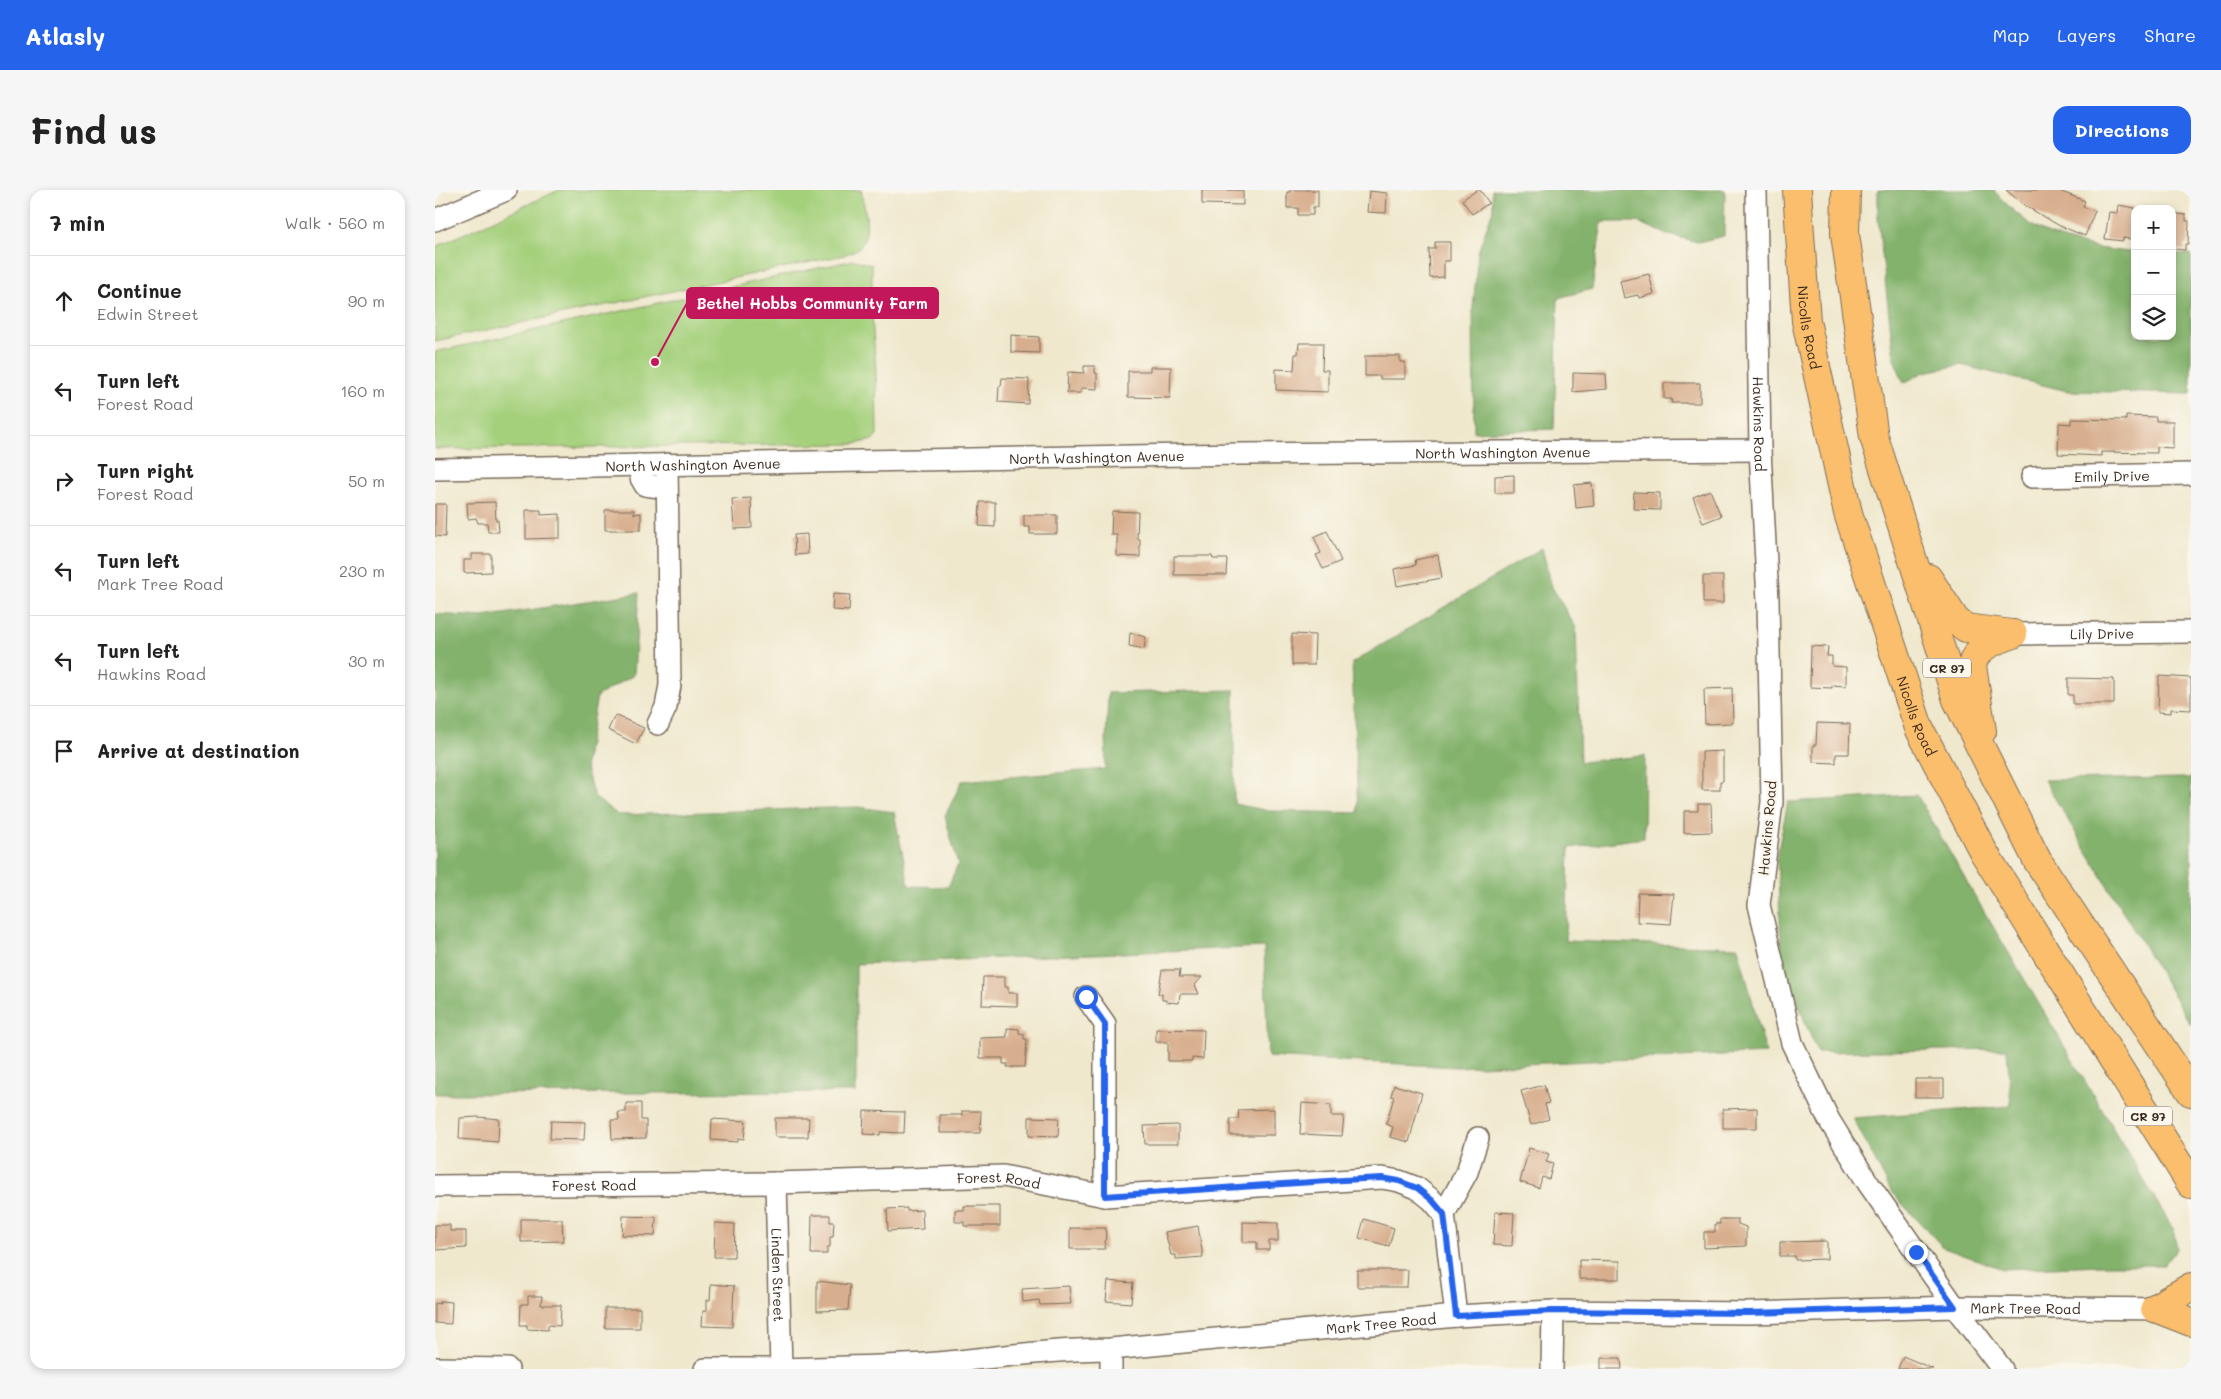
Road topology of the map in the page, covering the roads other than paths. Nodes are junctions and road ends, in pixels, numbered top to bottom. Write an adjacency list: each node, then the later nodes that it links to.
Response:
1 (507, 190): 5 (street)
2 (1756, 190): 6 (street, Hawkins Road)
3 (1797, 190): 22 (highway, Nicolls Road / CR 97)
4 (1846, 190): 13 (highway, CR 97)
5 (435, 220)
6 (1760, 450): 8 (street, North Washington Avenue); 27 (street, Hawkins Road)
7 (639, 464): 8 (street, North Washington Avenue); 9 (street, North Washington Avenue); 12 (street)
8 (667, 464): 12 (street)
9 (435, 469)
10 (2191, 474): 11 (street, Emily Drive)
11 (2032, 477)
12 (667, 488): 16 (street)
13 (1910, 551): 15 (highway); 17 (highway, CR 97)
14 (2191, 632): 15 (street, Lily Drive)
15 (2013, 634): 17 (highway)
16 (658, 724)
17 (1987, 760): 19 (highway, CR 97)
18 (1086, 997): 24 (street)
19 (2191, 1092)
20 (1478, 1138): 25 (street)
21 (776, 1183): 23 (street, Forest Road); 24 (street, Forest Road); 39 (street, Linden Street)
22 (2189, 1184)
23 (435, 1186)
24 (1105, 1196): 25 (street, Forest Road)
25 (1444, 1214): 31 (street)
26 (2191, 1287): 28 (highway)
27 (1955, 1307): 28 (street, Mark Tree Road); 29 (street, Mark Tree Road); 41 (street, Hawkins Road)
28 (2155, 1308): 30 (street, Mark Tree Road); 32 (highway)
29 (1553, 1311): 31 (street, Mark Tree Road); 40 (street)
30 (2191, 1311)
31 (1456, 1316): 33 (street, Mark Tree Road)
32 (2191, 1322)
33 (1111, 1359): 34 (street, Mark Tree Road)
34 (971, 1364): 39 (street, Mark Tree Road)
35 (435, 1368): 36 (street)
36 (508, 1369)
37 (705, 1369): 38 (street)
38 (771, 1369)
39 (782, 1369)
40 (1552, 1369)
41 (2002, 1369)

